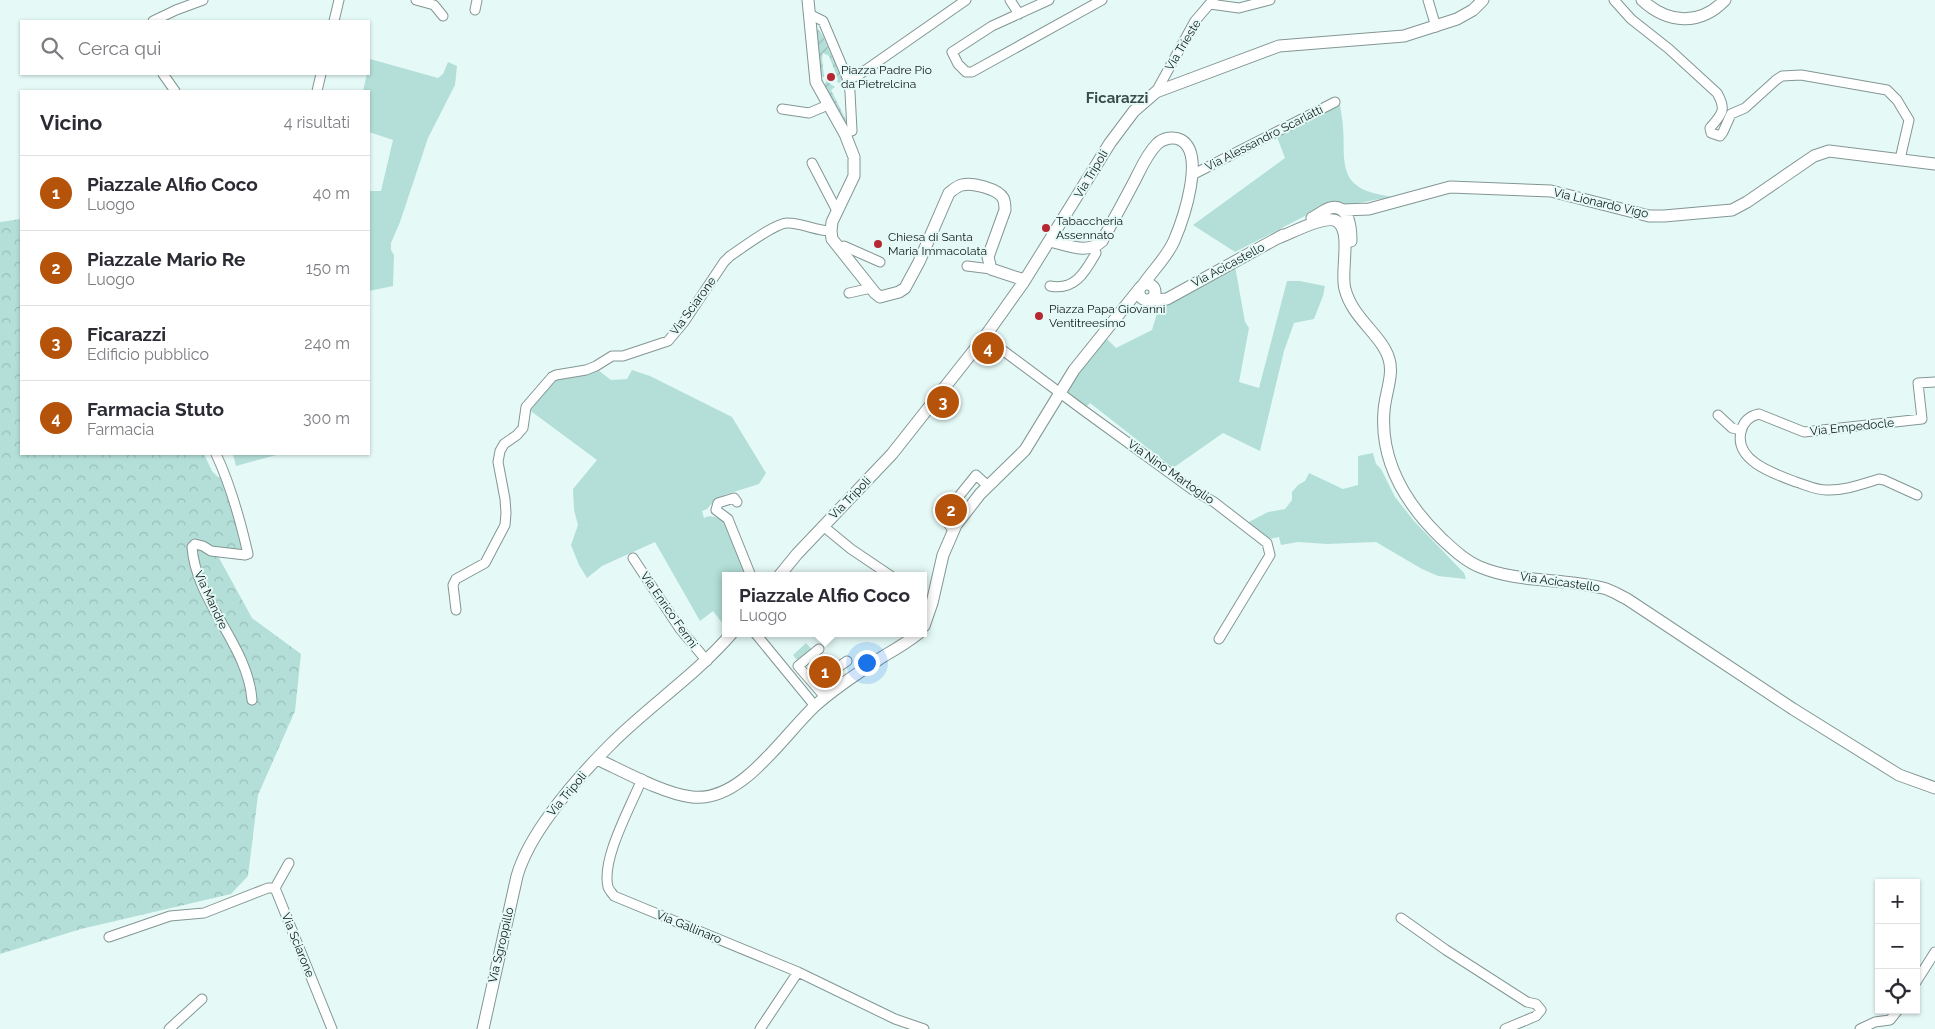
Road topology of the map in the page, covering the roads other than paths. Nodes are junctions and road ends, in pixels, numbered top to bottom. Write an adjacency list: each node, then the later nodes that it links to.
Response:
1 (203, 0): 22 (street)
2 (340, 0): 23 (street)
3 (416, 0): 21 (street)
4 (477, 0): 18 (street)
5 (808, 0): 19 (street)
6 (966, 0): 27 (street)
7 (1010, 0): 20 (street)
8 (1050, 0): 20 (street)
9 (1102, 0): 17 (street)
10 (1270, 0): 16 (street)
11 (1428, 0): 24 (street)
12 (1483, 0): 24 (street, Via Tripoli)
13 (1614, 0): 35 (street)
14 (1642, 0): 15 (street)
15 (1725, 0)
16 (1211, 2): 30 (street, Via Trieste)
17 (1089, 3): 20 (street)
18 (475, 10)
19 (810, 14): 27 (street); 32 (street)
20 (1019, 14)
21 (443, 16)
22 (155, 20)
23 (334, 20)
24 (1436, 26): 30 (street, Via Tripoli)
25 (164, 75): 28 (street)
26 (321, 75): 29 (street)
27 (848, 80): 34 (street)
28 (174, 90)
29 (317, 90)
30 (1156, 92): 44 (street, Via Tripoli)
31 (1335, 102): 38 (street, Via Alessandro Scarlatti)
32 (828, 105): 33 (street); 39 (street)
33 (782, 109)
34 (852, 131)
35 (1900, 159): 37 (street, Via Lionardo Vigo); 40 (street, Via Lionardo Vigo)
36 (812, 162): 39 (street)
37 (1935, 164)
38 (1194, 174): 45 (street); 54 (street)
39 (837, 211): 41 (street)
40 (1345, 214): 42 (street); 43 (street); 50 (street)
41 (831, 231): 46 (street); 69 (street, Via Sciarone)
42 (1293, 233): 43 (street); 50 (street)
43 (1278, 238): 54 (street, Via Acicastello)
44 (1050, 241): 45 (street); 51 (street, Via Tripoli)
45 (1093, 247): 52 (street)
46 (840, 249): 47 (street); 53 (street)
47 (880, 262)
48 (967, 266): 49 (street)
49 (991, 269): 51 (street); 53 (street)
50 (1343, 269): 84 (street, Via Acicastello)
51 (1024, 280): 56 (street, Via Tripoli)
52 (1050, 286)
53 (871, 288): 55 (street)
54 (1146, 292): 58 (street)
55 (849, 293)
56 (986, 335): 58 (street, Via Nino Martoglio); 64 (street, Via Tripoli)
57 (1935, 382): 60 (street, Via Empedocle)
58 (1060, 391): 70 (street); 74 (street, Via Nino Martoglio)
59 (1718, 415): 60 (street)
60 (1741, 430): 62 (street)
61 (216, 455): 80 (street, Via Mandre)
62 (1917, 495)
63 (737, 502): 66 (street)
64 (824, 526): 67 (street, Via Tripoli); 68 (street)
65 (633, 558): 76 (street, Via Enrico Fermi)
66 (749, 572)
67 (783, 572)
68 (885, 572)
69 (456, 610)
70 (927, 617)
71 (728, 637): 76 (street, Via Tripoli)
72 (758, 637): 81 (street)
73 (913, 637): 79 (street)
74 (1219, 639)
75 (819, 649): 78 (street)
76 (707, 661): 82 (street, Via Tripoli)
77 (847, 661): 78 (street)
78 (814, 684): 79 (street)
79 (825, 697): 81 (street)
80 (252, 700)
81 (815, 706): 83 (street)
82 (597, 759): 83 (street); 85 (street, Via Tripoli)
83 (642, 779): 91 (street, Via Gallinaro)
84 (1935, 788)
85 (522, 860): 97 (street, Via Sgroppillo)
86 (289, 863): 87 (street)
87 (274, 888): 89 (street); 96 (street, Via Sciarone)
88 (1401, 918): 100 (street)
89 (109, 936)
90 (1935, 952): 92 (street)
91 (798, 972): 98 (street); 99 (street, Via Gallinaro)
92 (1920, 976)
93 (202, 999): 95 (street)
94 (1895, 1014): 101 (street)
95 (169, 1029)
96 (332, 1029)
97 (483, 1029)
98 (760, 1029)
99 (924, 1029)
100 (1505, 1029)
101 (1860, 1029)

